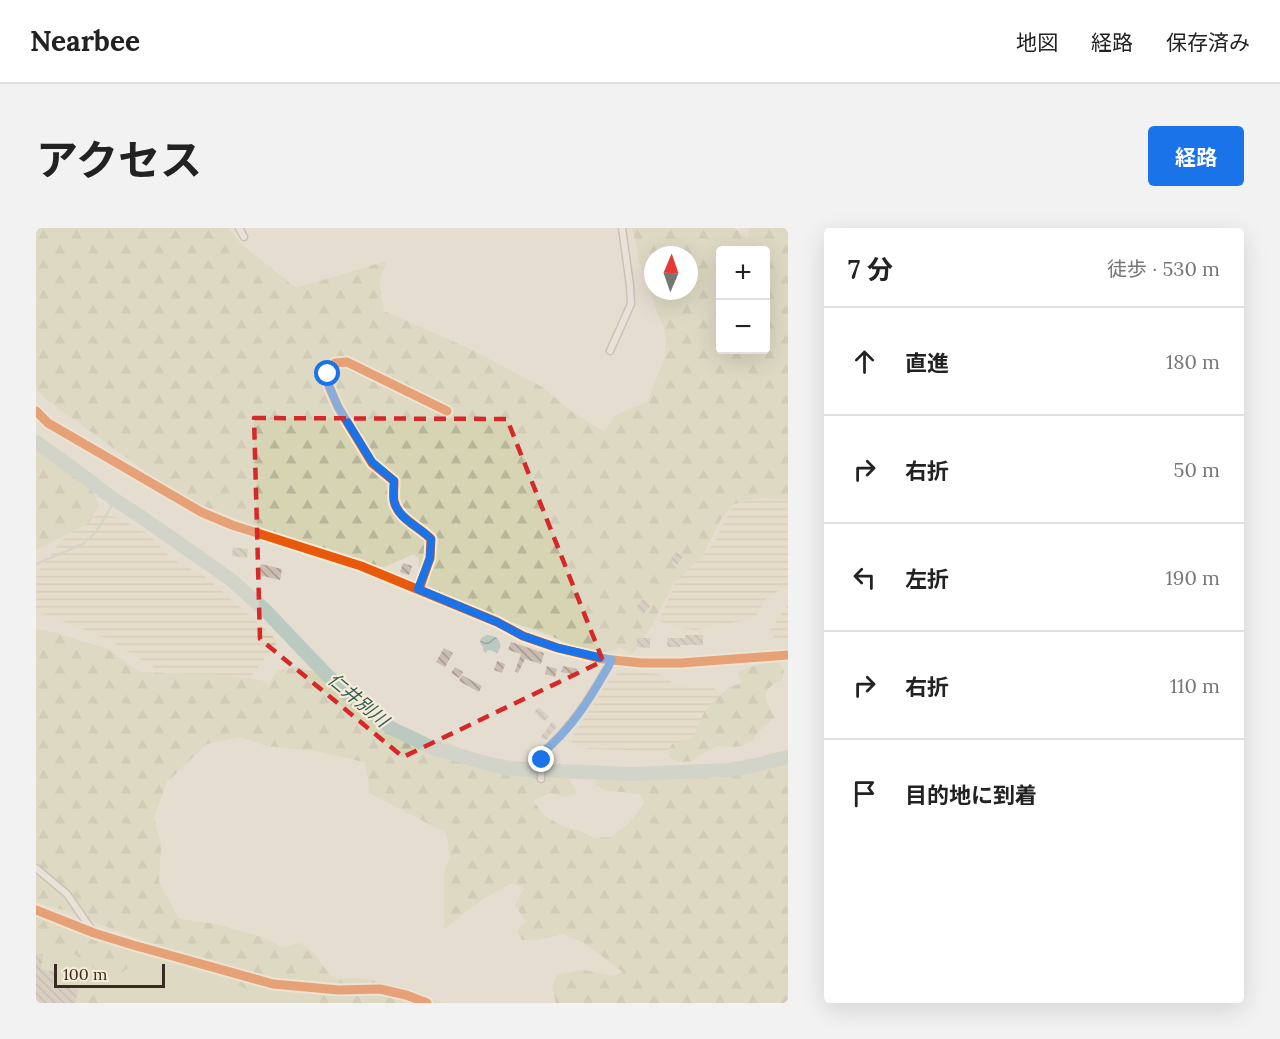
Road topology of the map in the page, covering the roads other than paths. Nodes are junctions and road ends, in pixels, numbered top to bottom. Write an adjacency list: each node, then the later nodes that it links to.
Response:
1 (239, 228): 3 (street)
2 (622, 228): 4 (street)
3 (244, 237)
4 (610, 351)
5 (36, 411): 7 (street)
6 (447, 411): 7 (street)
7 (418, 589): 9 (street)
8 (788, 655): 9 (street)
9 (612, 660): 10 (street)
10 (541, 779)
11 (36, 868): 13 (street)
12 (36, 910): 13 (street)
13 (94, 933): 14 (street)
14 (428, 1003)

